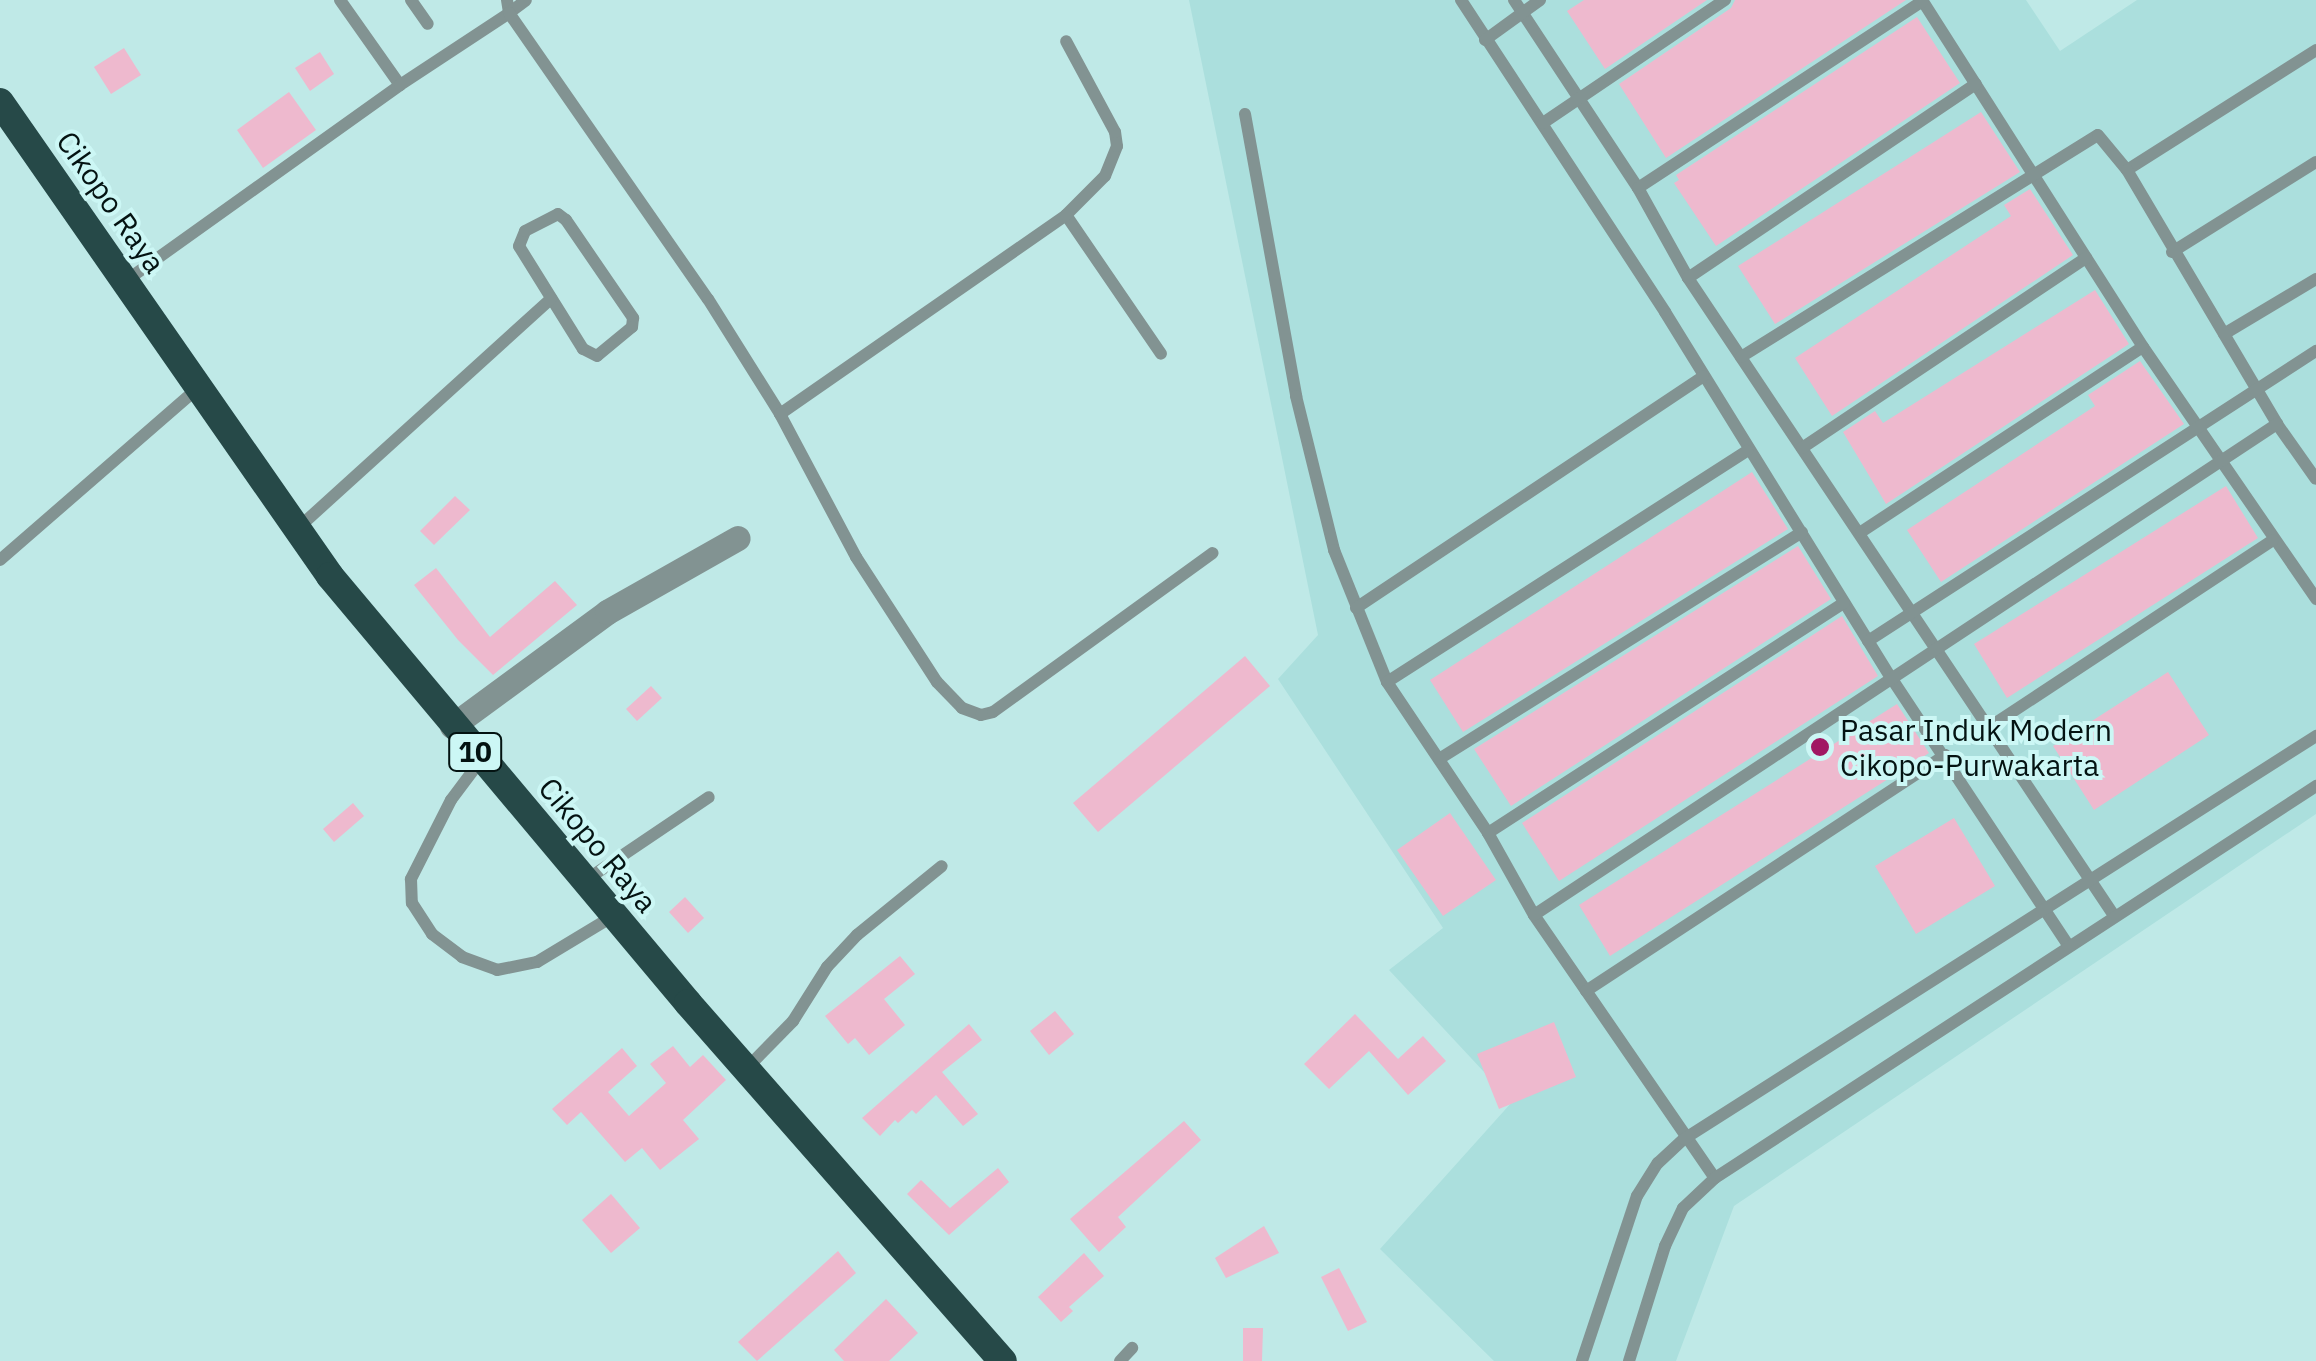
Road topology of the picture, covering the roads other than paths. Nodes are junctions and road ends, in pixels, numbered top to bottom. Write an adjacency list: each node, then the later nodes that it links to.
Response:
1 (340, 0): 14 (lane)
2 (412, 0): 10 (lane)
3 (526, 0): 9 (lane)
4 (1461, 0): 11 (lane)
5 (1540, 0): 8 (lane)
6 (1725, 0): 16 (lane)
7 (1923, 1): 15 (lane); 23 (lane)
8 (1518, 6): 11 (lane); 16 (lane)
9 (508, 7): 14 (lane); 39 (lane)
10 (428, 24)
11 (1485, 40): 19 (lane)
12 (1066, 41): 24 (lane)
13 (2316, 50): 21 (lane)
14 (400, 84): 28 (lane)
15 (1976, 84): 22 (lane); 27 (lane)
16 (1579, 97): 19 (lane); 23 (lane)
17 (0, 102): 28 (highway, Cikopo Raya / 10)
18 (1245, 114): 55 (lane)
19 (1543, 122): 36 (lane)
20 (2316, 162): 25 (lane)
21 (2127, 170): 22 (lane); 25 (lane)
22 (2036, 174): 26 (lane); 35 (lane)
23 (1638, 188): 27 (lane)
24 (1066, 215): 34 (lane); 39 (lane)
25 (2172, 252): 31 (lane)
26 (2086, 258): 32 (lane); 42 (lane)
27 (1688, 278): 35 (lane)
28 (127, 280): 38 (highway, Cikopo Raya / 10)
29 (2316, 280): 31 (lane)
30 (550, 298): 30 (lane); 46 (lane)
31 (2224, 334): 37 (lane)
32 (2143, 347): 41 (lane); 48 (lane)
33 (2316, 351): 37 (lane)
34 (1161, 354)
35 (1741, 357): 42 (lane)
36 (1703, 377): 43 (lane); 55 (lane)
37 (2256, 386): 40 (lane); 41 (lane)
38 (198, 388): 46 (highway, Cikopo Raya / 10); 52 (lane)
39 (780, 414): 51 (lane)
40 (2278, 424): 44 (lane); 45 (lane)
41 (2198, 427): 44 (lane); 56 (lane)
42 (1802, 448): 48 (lane)
43 (1747, 451): 47 (lane); 60 (lane)
44 (2221, 462): 50 (lane); 58 (lane)
45 (2316, 479)
46 (297, 529): 61 (highway, Cikopo Raya / 10)
47 (1802, 532): 54 (lane); 65 (lane)
48 (1860, 532): 56 (lane)
49 (738, 538): 61 (street)
50 (2273, 540): 53 (lane); 62 (lane)
51 (1213, 553)
52 (0, 560)
53 (2316, 599)
54 (1844, 603): 57 (lane); 69 (lane)
55 (1356, 608): 60 (lane)
56 (1912, 613): 57 (lane); 58 (lane)
57 (1868, 640): 59 (lane)
58 (1938, 650): 59 (lane); 62 (lane)
59 (1892, 679): 64 (lane); 75 (lane)
60 (1387, 682): 65 (lane)
61 (452, 726): 66 (highway, Cikopo Raya / 10)
62 (1988, 728): 72 (lane)
63 (2316, 736): 72 (lane)
64 (1945, 755): 73 (lane); 78 (lane)
65 (1439, 759): 69 (lane)
66 (482, 760): 71 (highway, Cikopo Raya / 10); 76 (lane)
67 (2316, 786): 74 (lane)
68 (709, 797): 71 (lane)
69 (1488, 833): 75 (lane)
70 (942, 866): 79 (lane)
71 (586, 880): 76 (highway, Cikopo Raya / 10)
72 (2088, 880): 73 (lane); 74 (lane)
73 (2045, 911): 77 (lane); 80 (lane)
74 (2113, 914): 77 (lane)
75 (1534, 915): 78 (lane)
76 (616, 916): 79 (highway, Cikopo Raya / 10)
77 (2069, 946): 81 (lane)
78 (1586, 991): 80 (lane)
79 (745, 1070): 83 (highway, Cikopo Raya / 10)
80 (1684, 1138): 81 (lane); 85 (lane)
81 (1715, 1178): 86 (lane)
82 (1132, 1348): 84 (lane)
83 (1003, 1361)
84 (1120, 1361)
85 (1582, 1361)
86 (1630, 1361)

